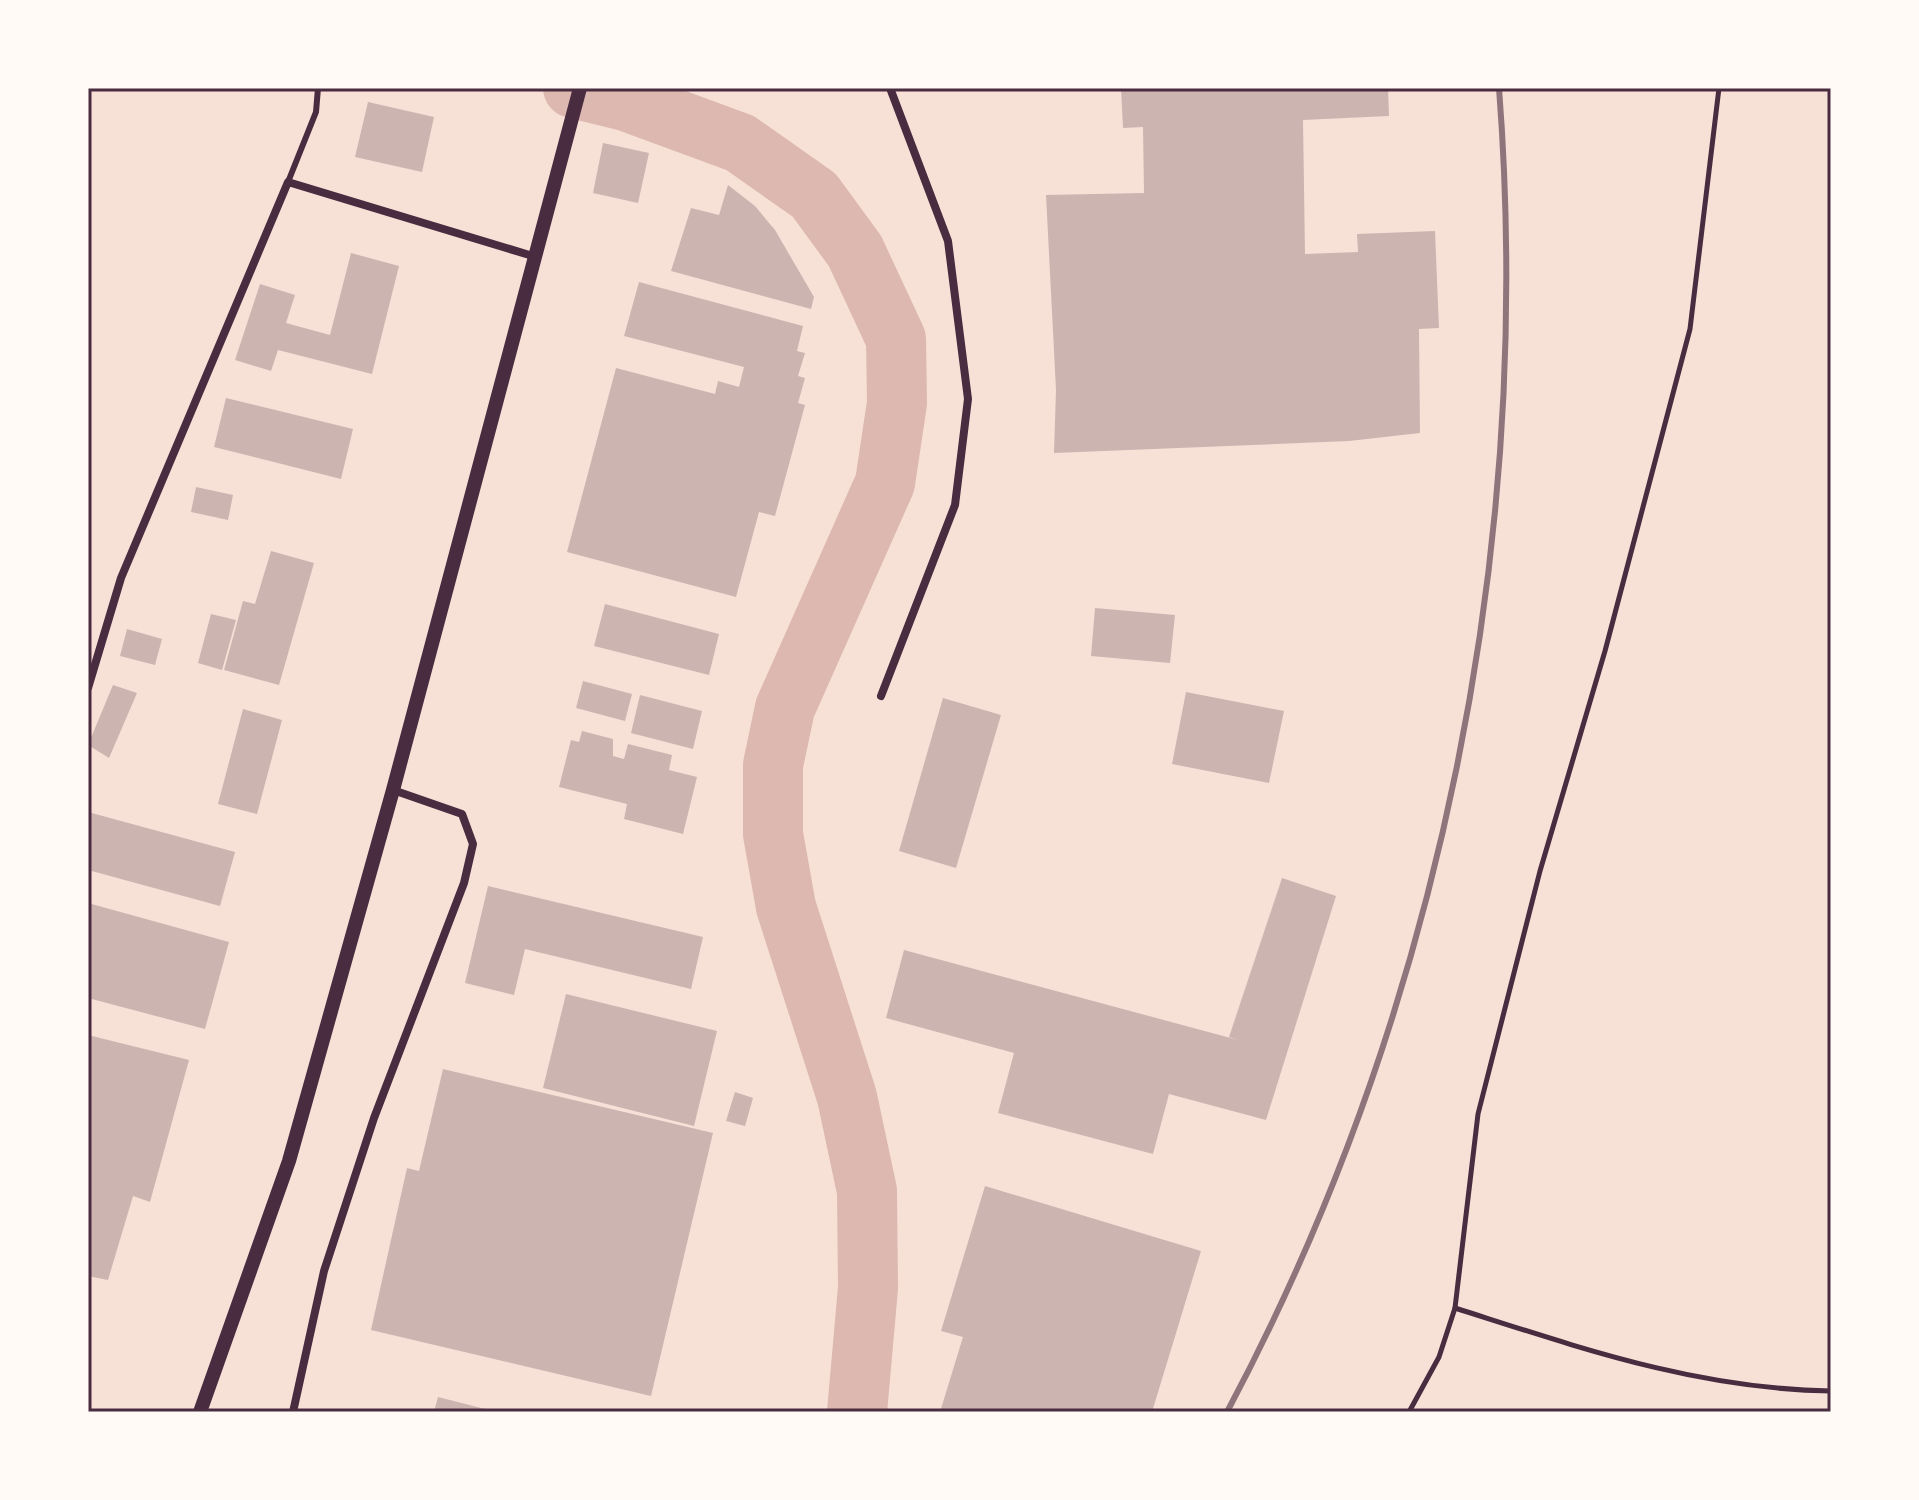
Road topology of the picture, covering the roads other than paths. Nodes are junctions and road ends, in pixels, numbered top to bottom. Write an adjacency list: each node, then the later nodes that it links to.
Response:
1 (318, 88): 4 (lane)
2 (580, 88): 5 (street)
3 (890, 88): 7 (street)
4 (288, 182): 5 (street); 6 (street)
5 (536, 257): 8 (street)
6 (88, 688)
7 (881, 696)
8 (393, 790): 9 (street); 10 (street)
9 (200, 1412)
10 (293, 1412)

